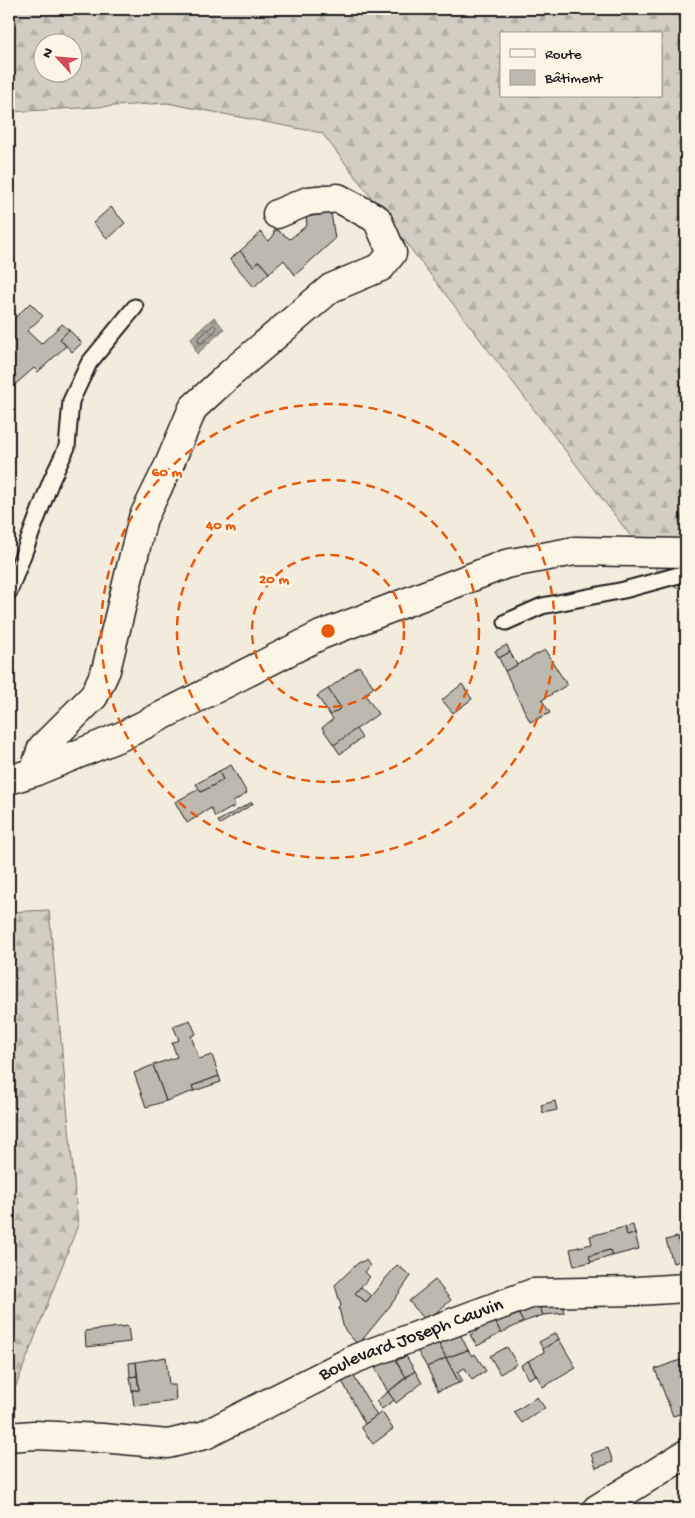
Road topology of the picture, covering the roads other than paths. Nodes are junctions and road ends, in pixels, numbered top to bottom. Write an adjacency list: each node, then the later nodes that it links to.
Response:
1 (278, 214): 7 (street)
2 (135, 307): 5 (lane)
3 (686, 553): 7 (street)
4 (686, 573): 6 (lane)
5 (9, 592)
6 (506, 622)
7 (21, 776)
8 (686, 1288): 9 (street, Boulevard Joseph Cauvin)
9 (9, 1437)
10 (686, 1454): 11 (street)
11 (596, 1509)

